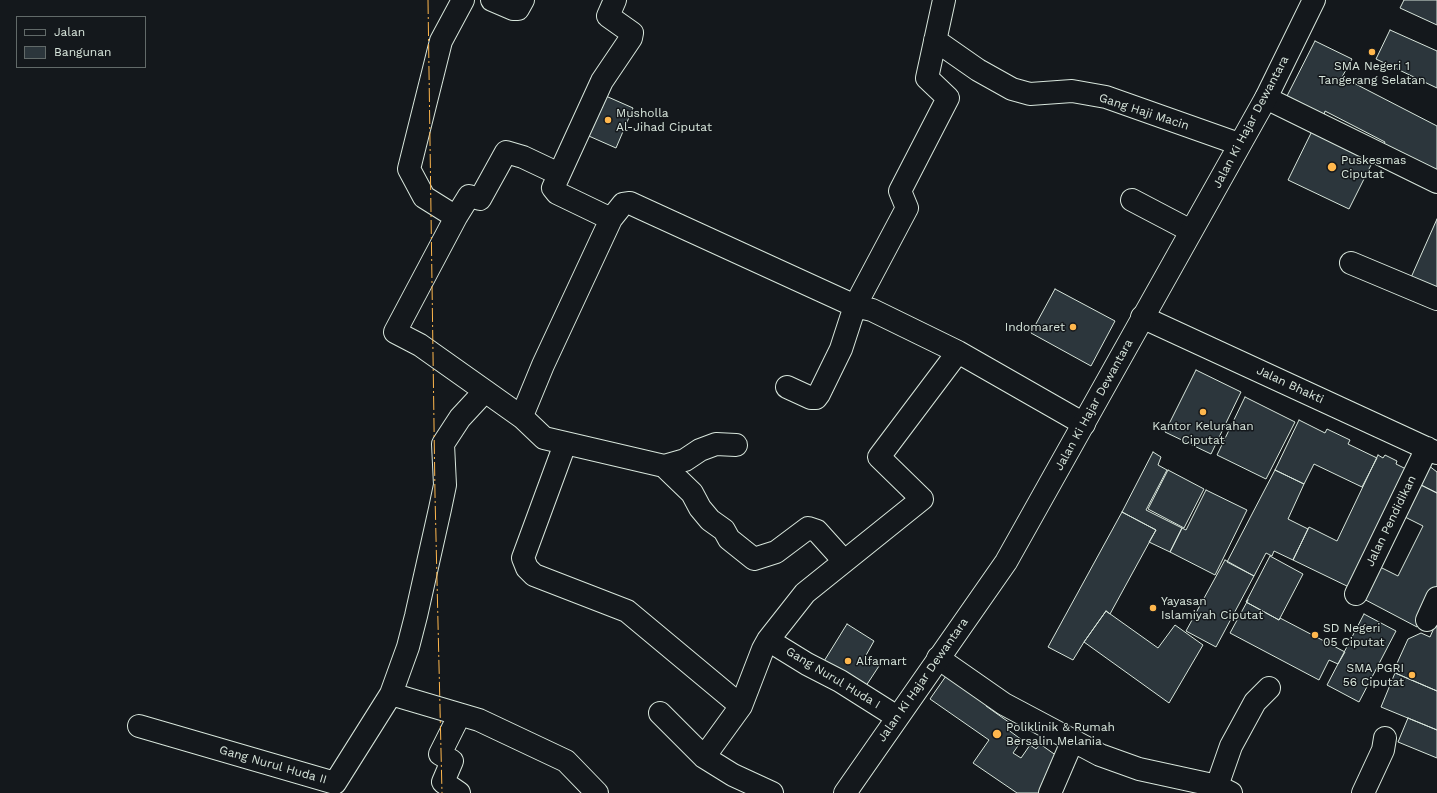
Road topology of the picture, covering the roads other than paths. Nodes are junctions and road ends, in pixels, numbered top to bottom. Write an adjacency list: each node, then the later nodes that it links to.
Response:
1 (464, 0): 13 (street)
2 (492, 0): 3 (street)
3 (523, 0)
4 (615, 0): 10 (street)
5 (944, 0): 7 (street)
6 (1314, 0): 8 (street, Jalan Ki Hajar Dewantara)
7 (935, 40): 9 (street, Gang Haji Macin); 18 (street)
8 (1266, 98): 9 (street, Jalan Ki Hajar Dewantara); 11 (street)
9 (1239, 144): 15 (street, Jalan Ki Hajar Dewantara)
10 (559, 174): 13 (street); 14 (street)
11 (1437, 182)
12 (1132, 200): 15 (street)
13 (456, 217): 22 (street)
14 (611, 219): 18 (street); 23 (street)
15 (1191, 231): 19 (street, Jalan Ki Hajar Dewantara)
16 (1351, 263): 17 (street)
17 (1437, 299)
18 (855, 306): 20 (street); 21 (street)
19 (1142, 317): 24 (street, Jalan Ki Hajar Dewantara); 27 (street, Jalan Bhakti)
20 (958, 352): 24 (street); 29 (street)
21 (788, 387)
22 (485, 391): 23 (street); 36 (street, Gang Nurul Huda II)
23 (522, 418): 25 (street)
24 (1084, 424): 34 (street, Jalan Ki Hajar Dewantara)
25 (565, 444): 28 (street); 37 (street)
26 (736, 445): 28 (street)
27 (1432, 450): 30 (street, Jalan Pendidikan)
28 (664, 466): 29 (street)
29 (844, 561): 33 (street)
30 (1356, 594)
31 (1437, 598): 32 (street)
32 (1427, 620)
33 (768, 640): 37 (street); 40 (street, Gang Nurul Huda I)
34 (938, 658): 40 (street, Jalan Ki Hajar Dewantara); 43 (street)
35 (1269, 688): 47 (street)
36 (391, 694): 39 (street); 45 (street, Gang Nurul Huda II)
37 (741, 706): 44 (street)
38 (660, 713): 44 (street)
39 (459, 716): 46 (street); 48 (street)
40 (897, 717): 50 (street, Jalan Ki Hajar Dewantara)
41 (140, 726): 45 (street, Gang Nurul Huda II)
42 (1385, 738): 52 (street)
43 (1072, 742): 47 (street); 51 (street)
44 (704, 757): 49 (street)
45 (333, 788)
46 (447, 789)
47 (1224, 790)
48 (597, 793)
49 (772, 793)
50 (845, 793)
51 (1050, 793)
52 (1363, 793)

